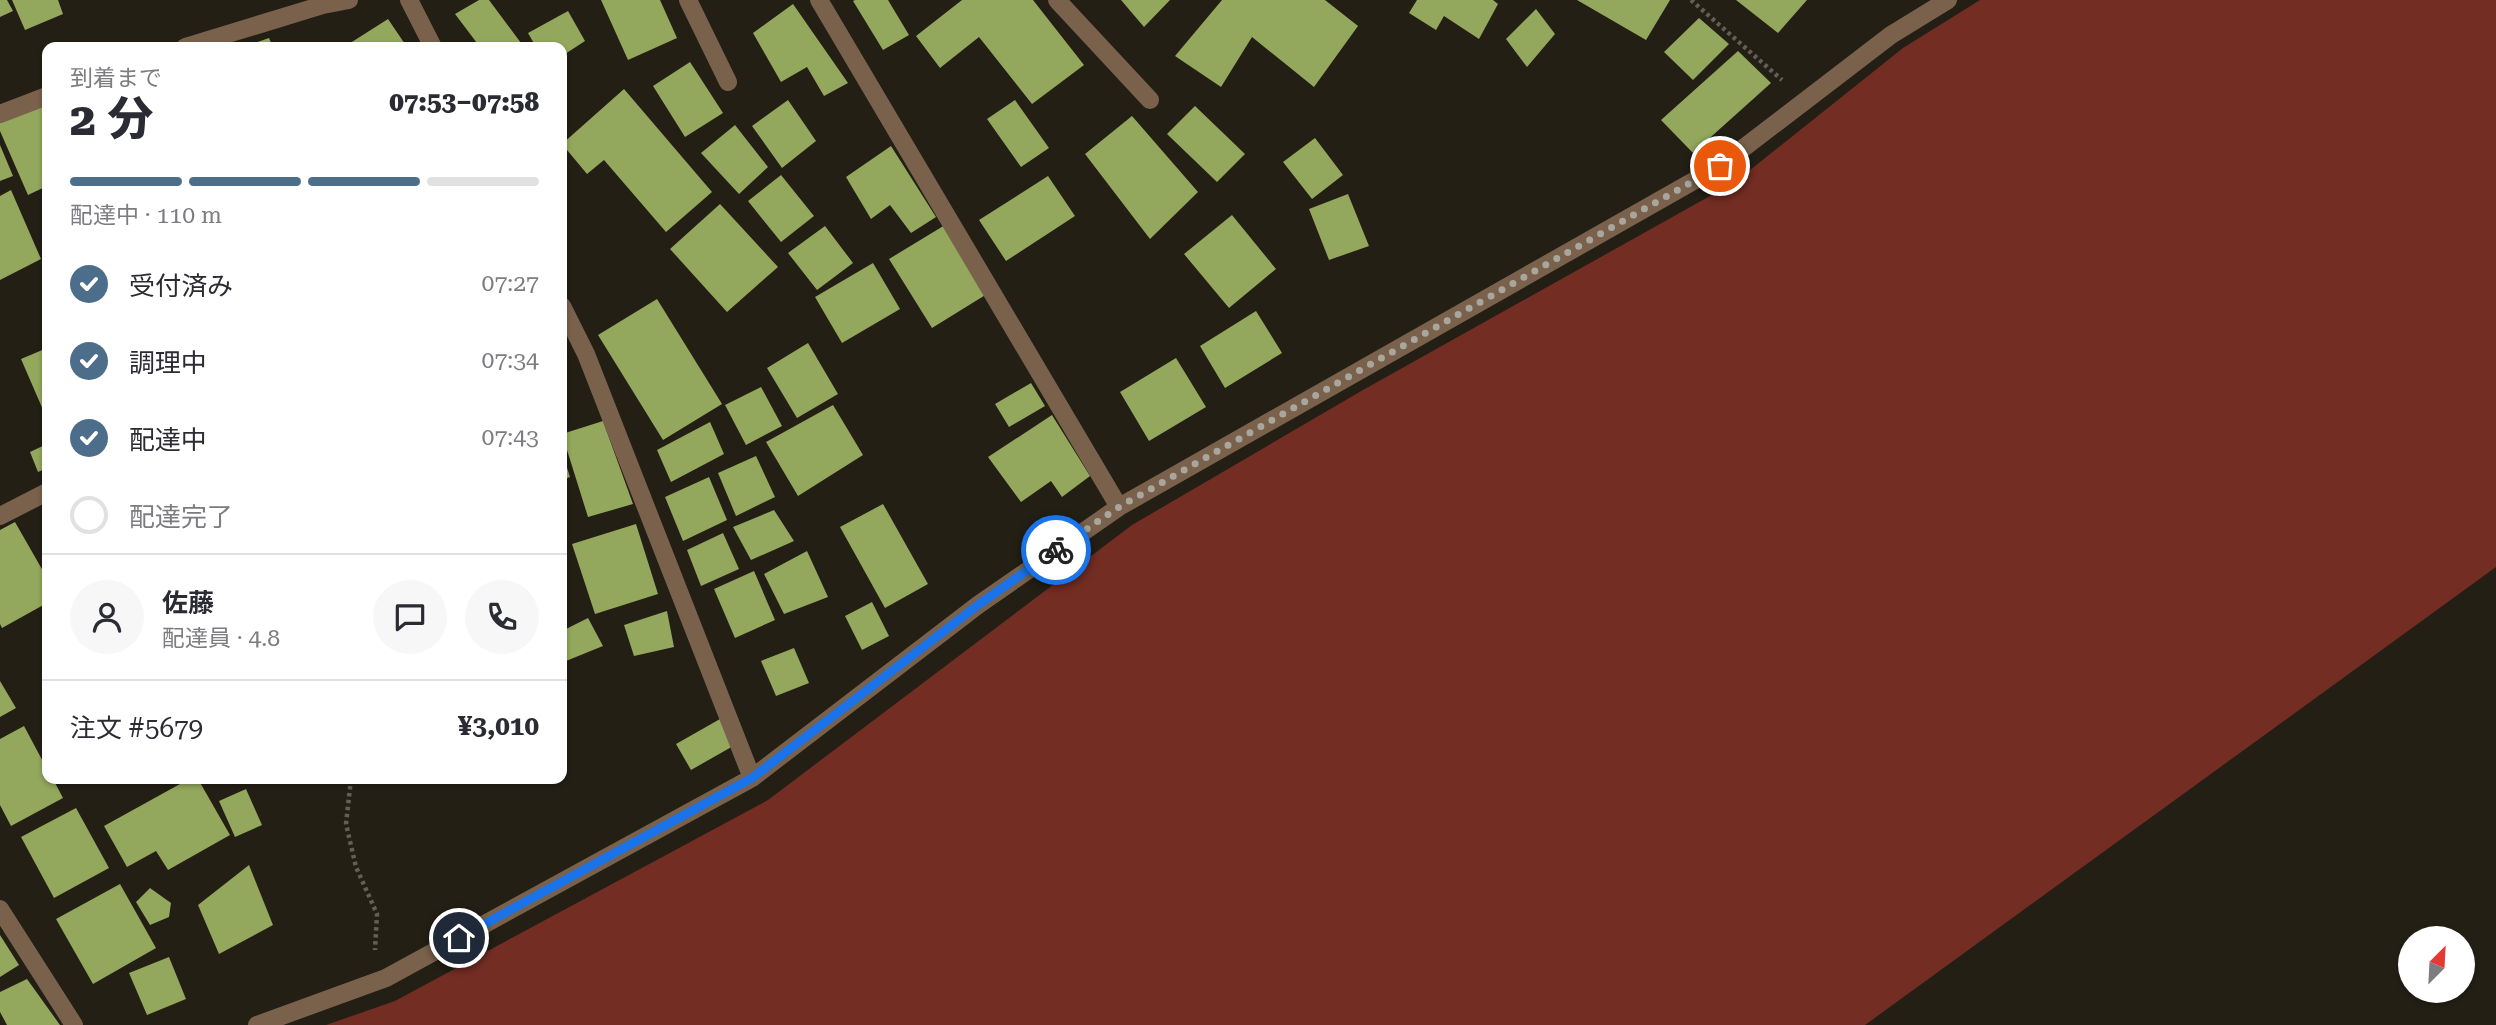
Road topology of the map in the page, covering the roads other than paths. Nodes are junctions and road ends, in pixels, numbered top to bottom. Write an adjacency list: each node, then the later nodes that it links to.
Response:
1 (349, 0): 7 (street)
2 (409, 0): 9 (street)
3 (688, 0): 10 (street)
4 (819, 0): 16 (street)
5 (1057, 0): 12 (street)
6 (1948, 0): 16 (street)
7 (322, 3): 8 (street)
8 (201, 42)
9 (430, 42)
10 (727, 82)
11 (42, 98): 13 (street)
12 (1150, 100)
13 (0, 114)
14 (567, 316): 18 (street)
15 (42, 495): 17 (street)
16 (1119, 507): 18 (street)
17 (0, 516)
18 (752, 778): 21 (street)
19 (0, 909): 20 (street)
20 (74, 1025)
21 (257, 1025)

